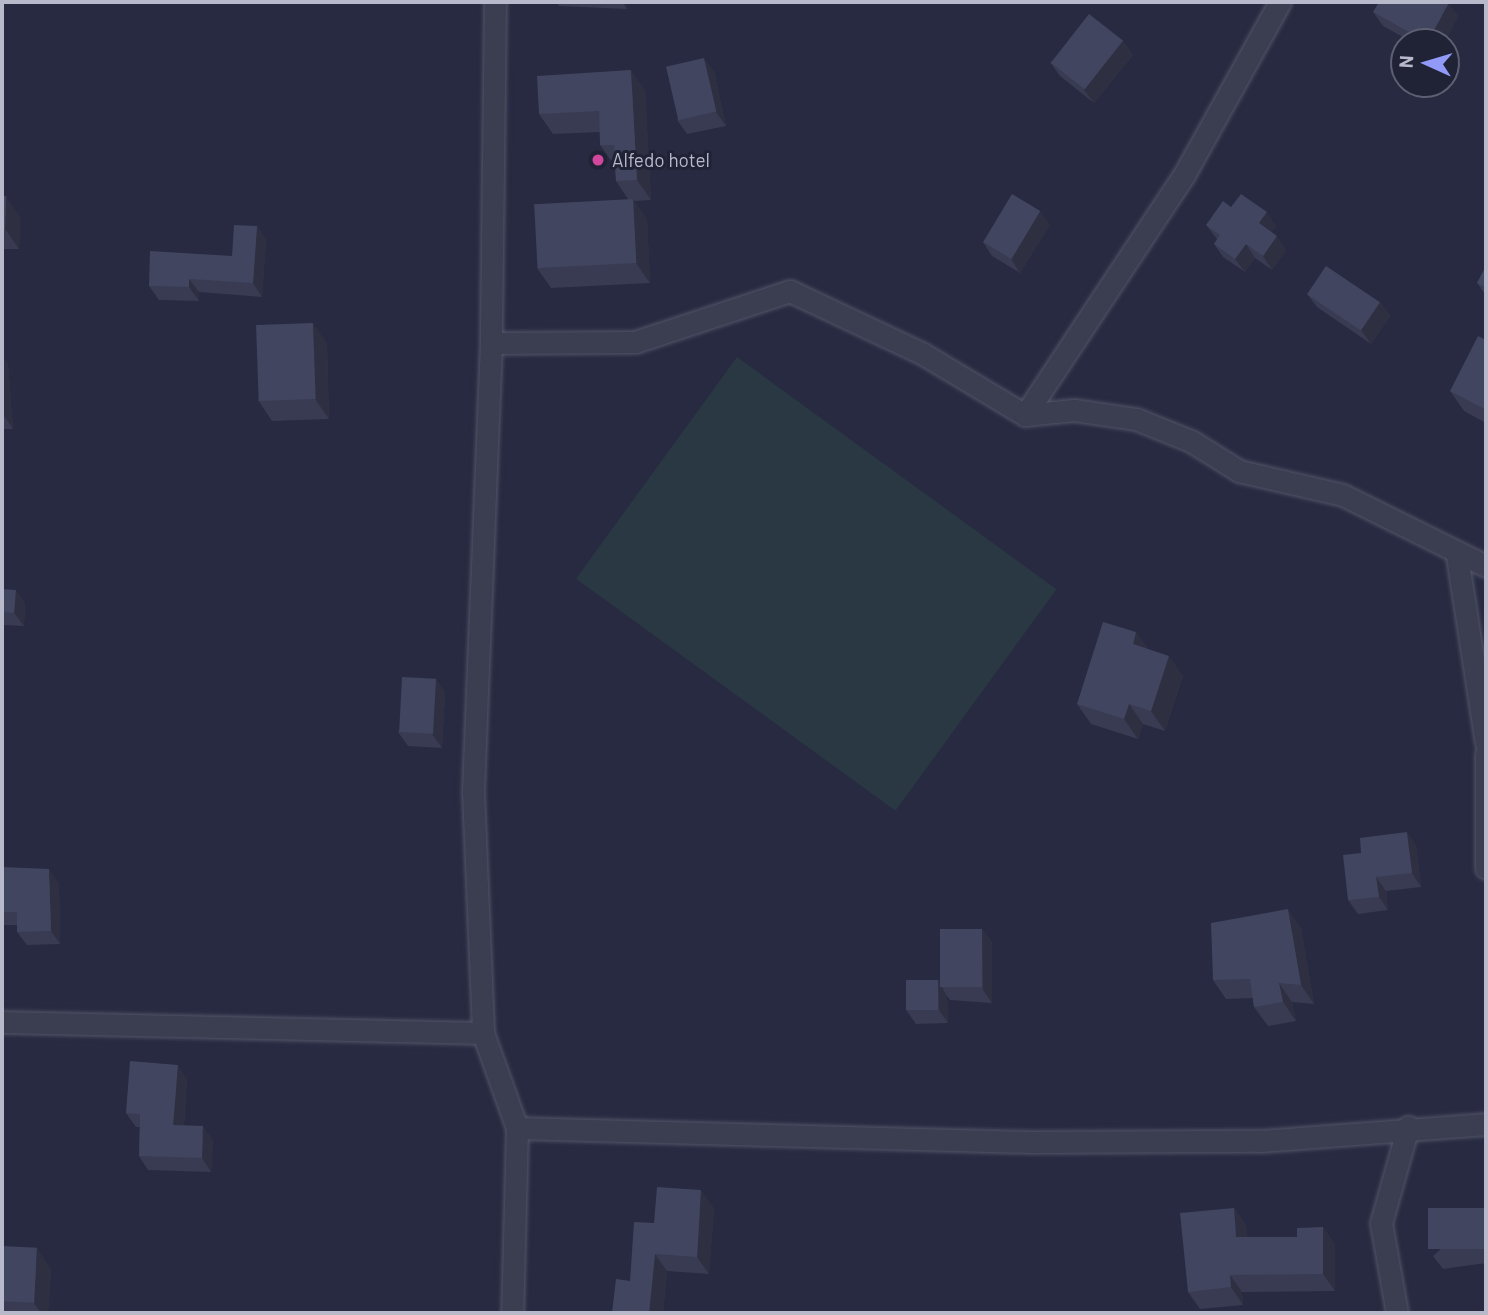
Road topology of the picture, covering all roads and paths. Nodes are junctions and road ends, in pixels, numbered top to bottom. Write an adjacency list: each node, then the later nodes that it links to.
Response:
1 (495, 2): 3 (street)
2 (1280, 2): 4 (street)
3 (491, 343): 4 (street); 11 (street)
4 (1025, 415): 5 (street)
5 (1457, 556): 6 (street); 7 (street)
6 (1486, 566)
7 (1486, 743)
8 (1486, 754): 9 (street)
9 (1486, 868)
10 (2, 1022): 11 (street)
11 (483, 1034): 13 (street)
12 (1486, 1124): 14 (street)
13 (517, 1128): 14 (street); 15 (street)
14 (1408, 1128): 16 (street)
15 (512, 1313)
16 (1397, 1313)

